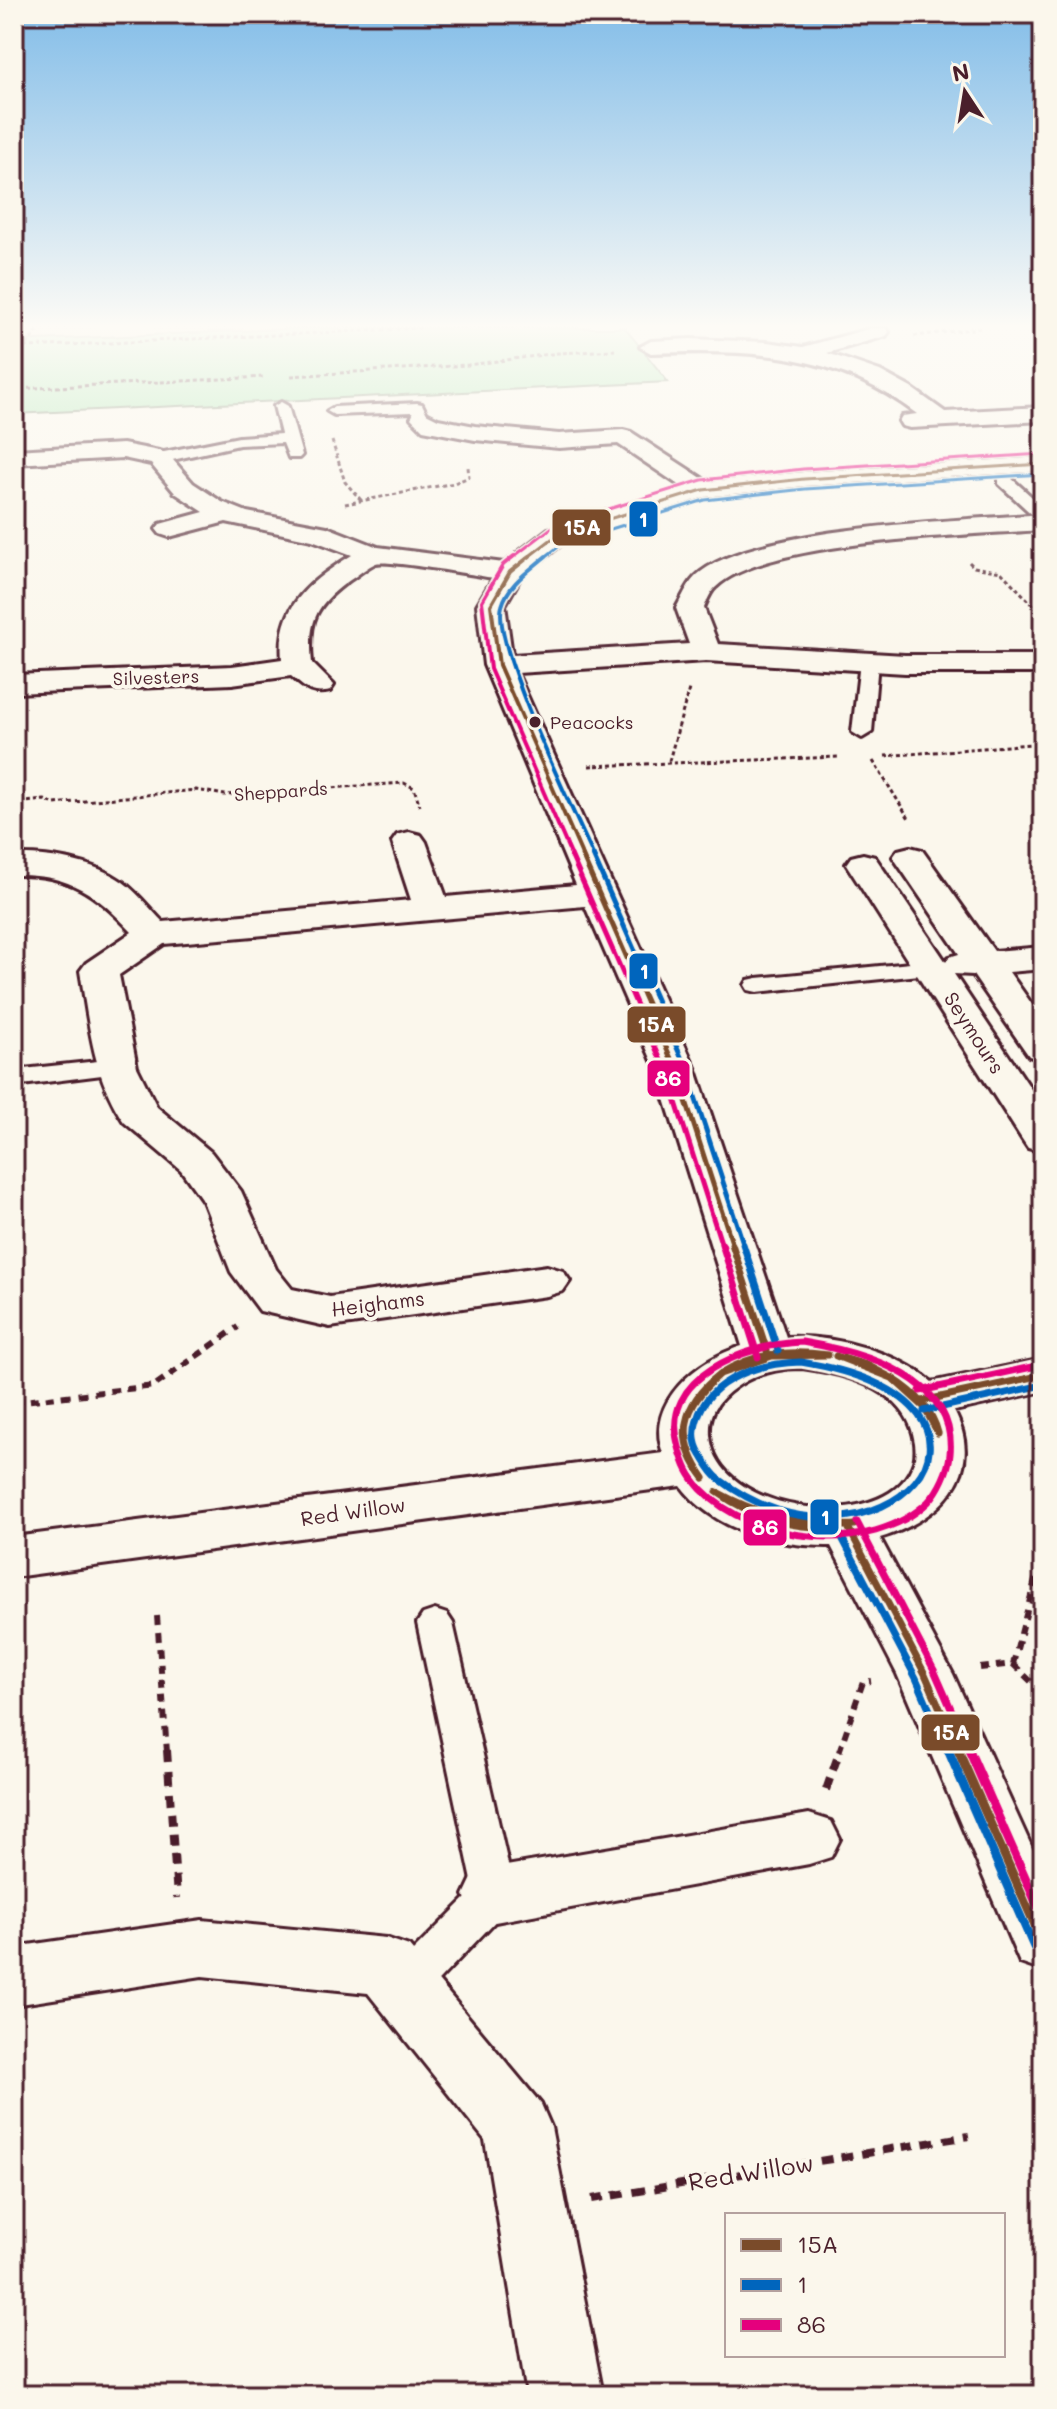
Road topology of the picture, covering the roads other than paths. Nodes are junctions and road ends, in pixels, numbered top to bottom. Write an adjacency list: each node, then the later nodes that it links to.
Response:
1 (249, 440): 7 (lane)
2 (291, 440): 5 (lane)
3 (525, 440): 8 (street)
4 (641, 440): 11 (street)
5 (294, 455)
6 (14, 457): 7 (street)
7 (159, 458): 12 (street)
8 (503, 462)
9 (1043, 464): 11 (street)
10 (1005, 481): 13 (lane)
11 (703, 490): 17 (street)
12 (229, 514): 15 (street); 16 (street)
13 (1043, 516)
14 (1043, 522): 18 (street)
15 (169, 529)
16 (373, 554): 17 (street); 22 (street, Silvesters)
17 (510, 572): 21 (street)
18 (706, 652): 19 (street); 21 (street)
19 (869, 662): 20 (street); 23 (lane)
20 (1043, 664)
21 (499, 665): 28 (street)
22 (14, 684)
23 (862, 732)
24 (409, 842): 29 (street)
25 (910, 857): 32 (street)
26 (863, 864): 33 (street, Seymours)
27 (14, 865): 30 (street)
28 (600, 894): 29 (street); 40 (street)
29 (432, 909): 30 (street)
30 (154, 934): 36 (street)
31 (1043, 958): 32 (street, Seymours)
32 (984, 963): 33 (street, Seymours); 35 (street)
33 (931, 968): 34 (lane); 38 (street, Seymours)
34 (757, 985)
35 (1043, 1048)
36 (117, 1067): 37 (lane); 39 (street, Heighams)
37 (14, 1078)
38 (1043, 1139)
39 (547, 1281)
40 (768, 1354): 42 (street); 43 (street)
41 (1043, 1375): 42 (street)
42 (922, 1401): 44 (street)
43 (693, 1467): 44 (street); 45 (street, Red Willow)
44 (848, 1527): 49 (street)
45 (14, 1557)
46 (435, 1623): 48 (lane)
47 (809, 1839): 48 (street)
48 (495, 1895): 51 (lane)
49 (1043, 1943)
50 (14, 1976): 51 (street)
51 (404, 1988): 52 (street)
52 (565, 2395)

